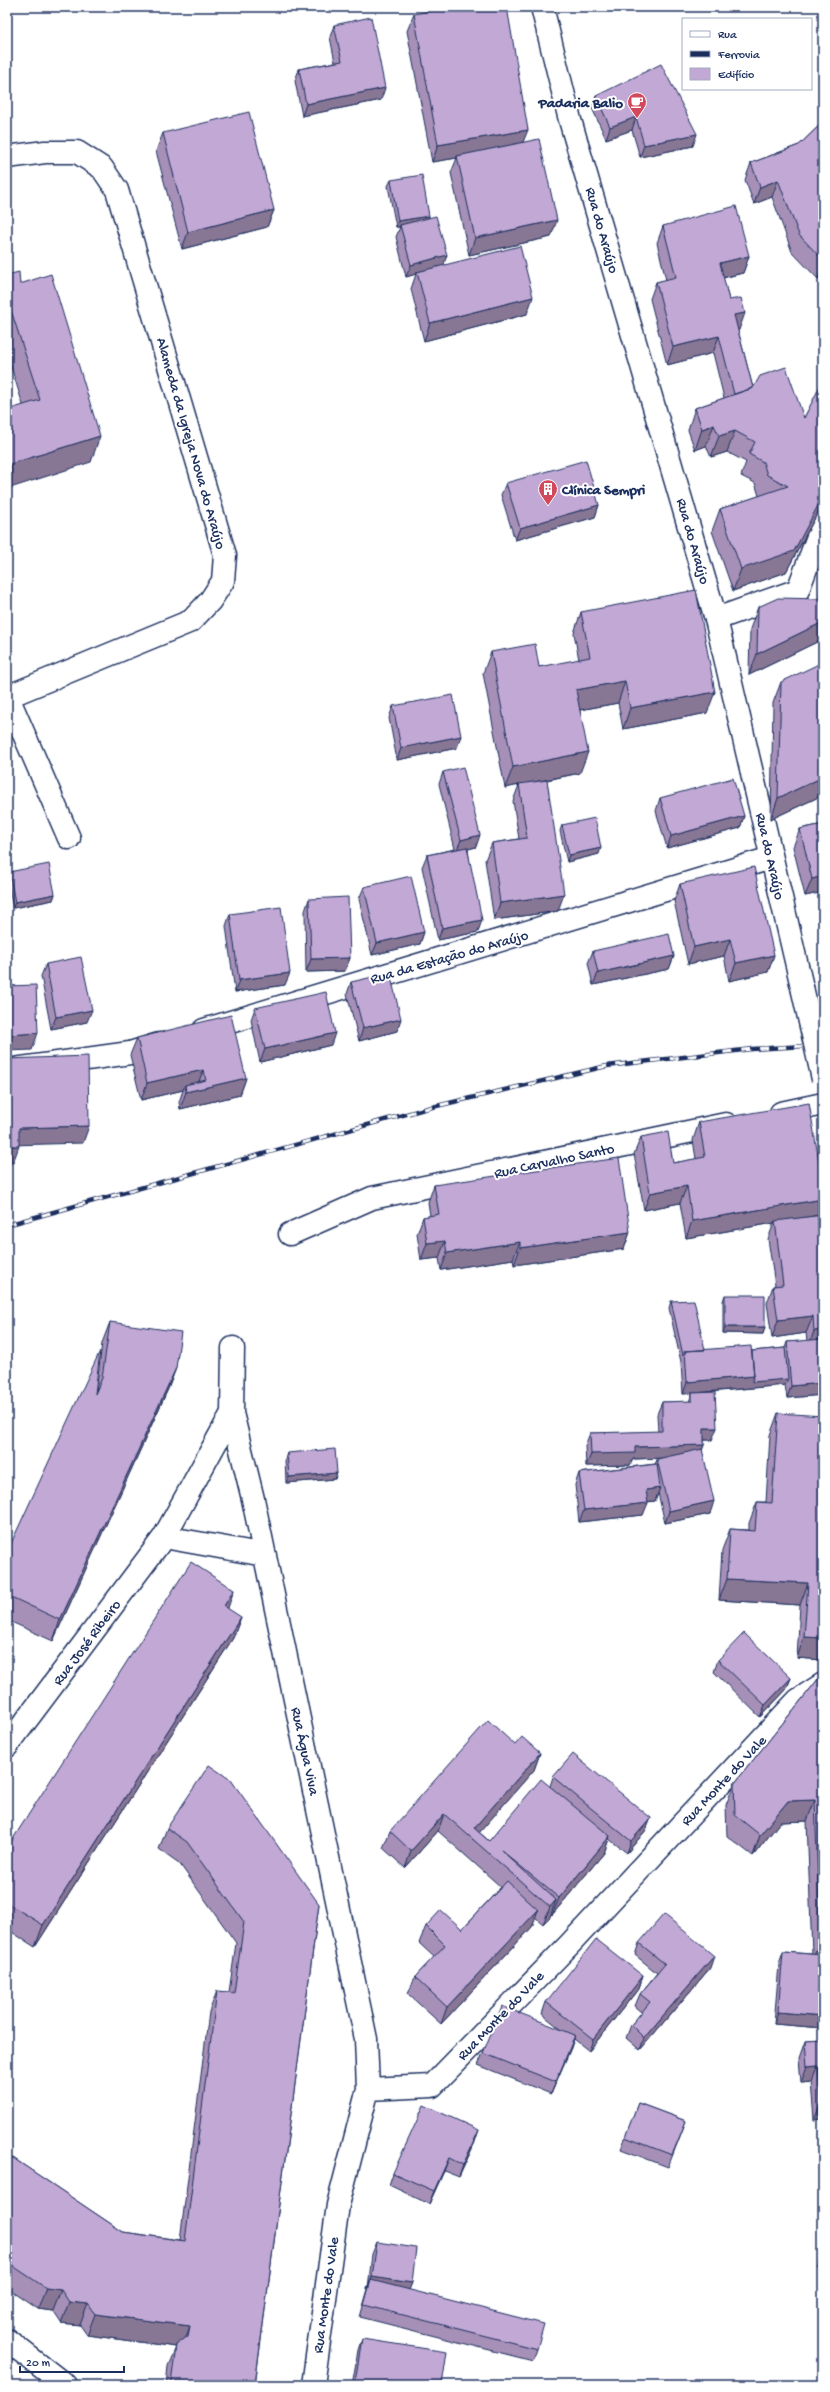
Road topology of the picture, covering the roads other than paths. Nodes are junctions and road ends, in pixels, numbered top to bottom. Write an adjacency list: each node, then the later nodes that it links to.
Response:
1 (542, 7): 4 (street, Rua do Araújo)
2 (7, 157): 5 (street, Alameda da Igreja Nova do Araújo)
3 (823, 523): 4 (street)
4 (716, 619): 7 (street, Rua do Araújo)
5 (8, 695): 6 (street)
6 (69, 838)
7 (772, 858): 8 (street, Rua da Estação do Araújo); 9 (street, Rua do Araújo, bridge)
8 (7, 1070)
9 (823, 1080)
10 (823, 1104): 11 (street, Rua Carvalho Santo)
11 (290, 1234)
12 (233, 1348): 13 (street, Rua José Ribeiro)
13 (232, 1413): 14 (street, Rua José Ribeiro); 15 (street, Rua Água Viva)
14 (164, 1537): 15 (street); 17 (street, Rua José Ribeiro)
15 (264, 1555): 18 (street, Rua Água Viva)
16 (823, 1684): 18 (street, Rua Monte do Vale)
17 (7, 1746)
18 (368, 2089): 21 (street, Rua Monte do Vale)
19 (7, 2340): 20 (street)
20 (65, 2385)
21 (313, 2385)

